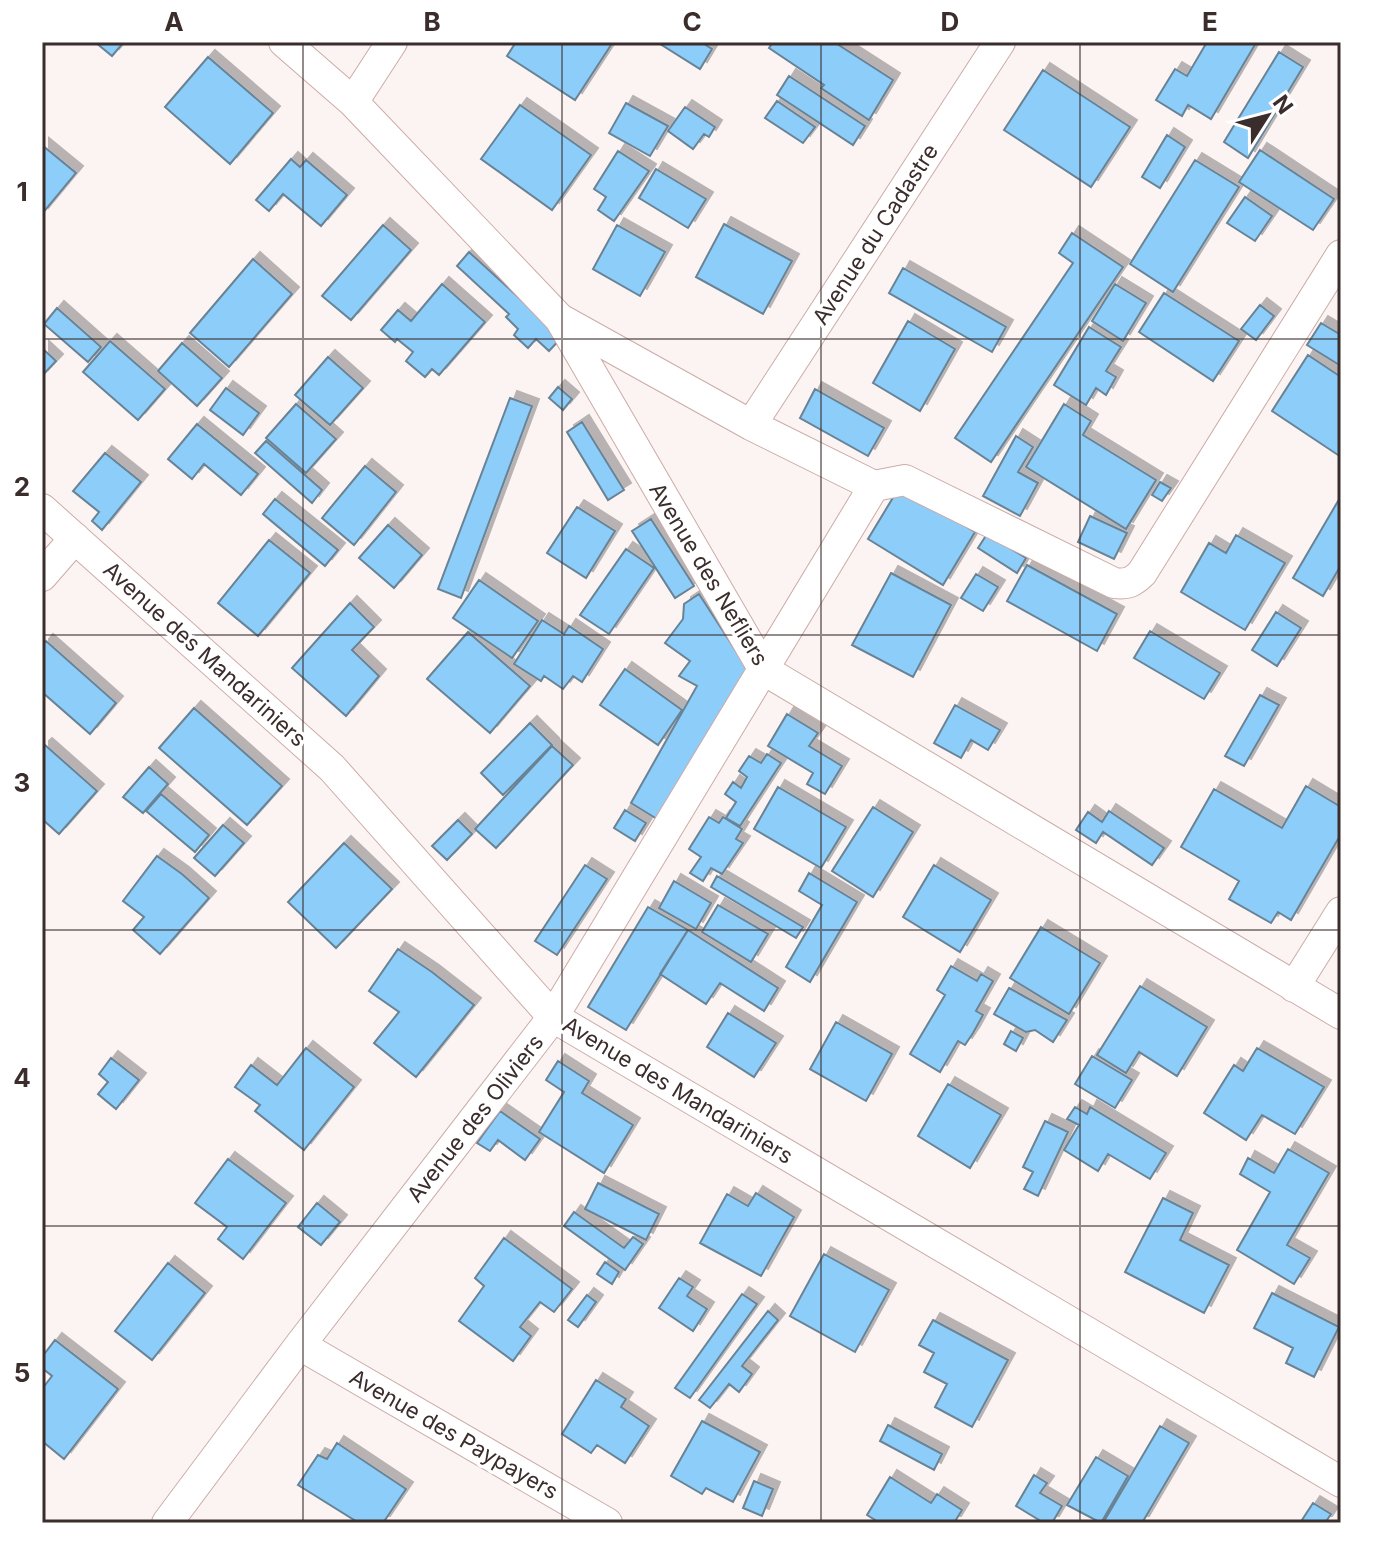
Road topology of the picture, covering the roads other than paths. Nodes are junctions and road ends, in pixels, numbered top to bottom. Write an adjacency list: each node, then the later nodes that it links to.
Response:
1 (284, 42): 4 (street, Avenue des Nefliers)
2 (392, 42): 4 (street)
3 (1000, 42): 7 (street, Avenue du Cadastre)
4 (353, 102): 6 (street, Avenue des Nefliers)
5 (1341, 255): 8 (street)
6 (560, 319): 7 (street); 12 (street, Avenue des Nefliers)
7 (751, 425): 8 (street)
8 (874, 486): 12 (street, Avenue des Oliviers)
9 (42, 509): 10 (street, Avenue des Mandariniers)
10 (75, 538): 11 (street); 16 (street, Avenue des Mandariniers)
11 (42, 576)
12 (764, 670): 14 (street, Avenue des Nefliers); 16 (street, Avenue des Oliviers)
13 (1341, 912): 14 (street)
14 (1294, 987): 15 (street, Avenue des Nefliers)
15 (1341, 1014)
16 (553, 1017): 17 (street, Avenue des Oliviers); 18 (street, Avenue des Mandariniers)
17 (300, 1345): 19 (street, Avenue des Oliviers); 20 (street, Avenue des Paypayers)
18 (1341, 1482)
19 (167, 1523)
20 (607, 1523)

